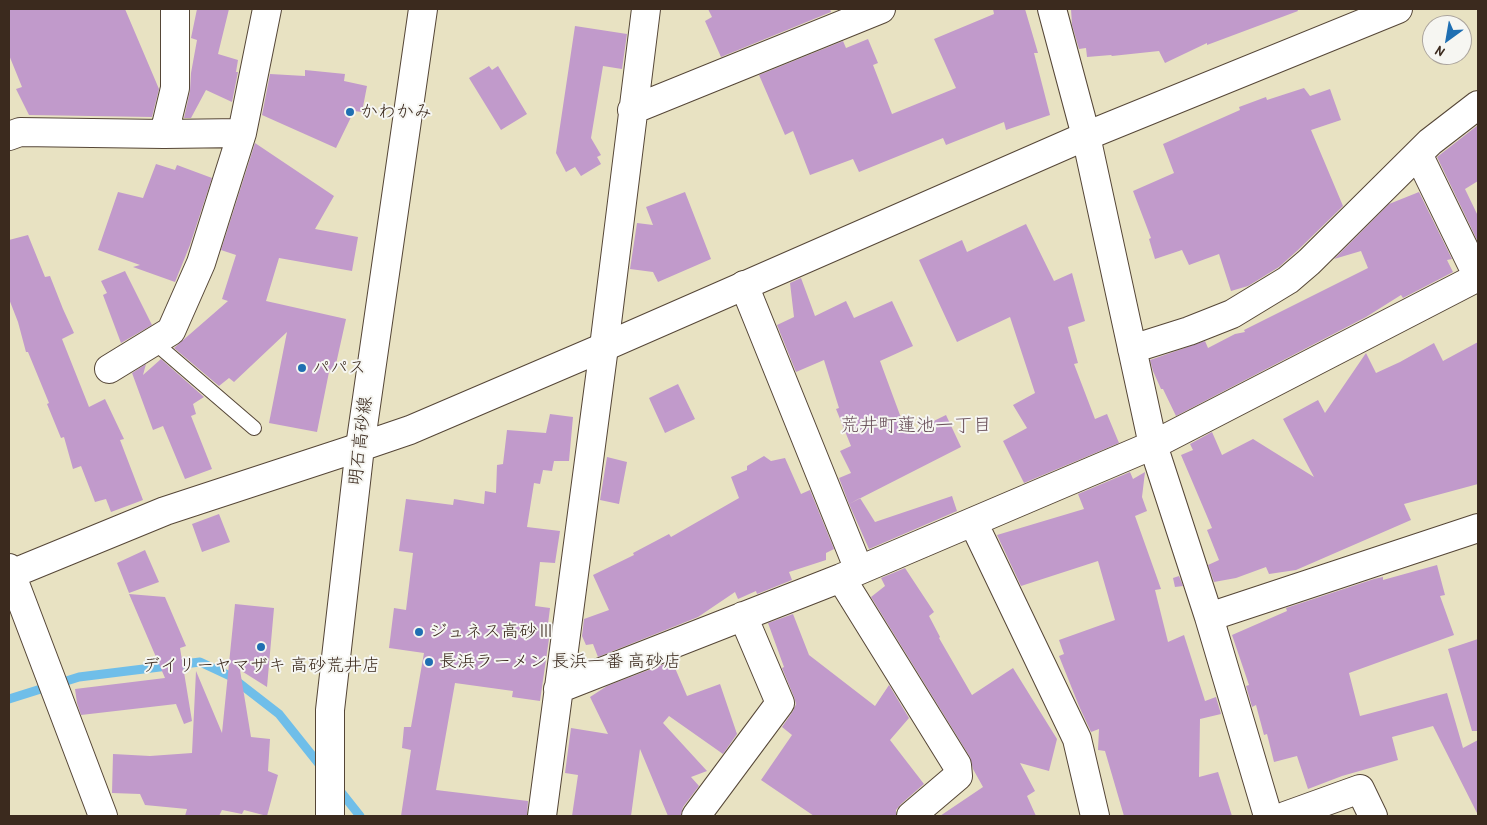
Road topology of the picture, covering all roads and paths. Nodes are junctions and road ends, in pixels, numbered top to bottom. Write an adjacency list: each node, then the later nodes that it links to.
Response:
1 (175, 9): 11 (street)
2 (267, 9): 10 (street)
3 (423, 9): 23 (street, 明石高砂線)
4 (646, 9): 9 (street)
5 (878, 9): 9 (street)
6 (1052, 9): 13 (street)
7 (1398, 9): 13 (street)
8 (1478, 105): 14 (street)
9 (632, 110): 18 (street)
10 (242, 133): 11 (street); 17 (street)
11 (164, 134): 12 (street)
12 (9, 136)
13 (1086, 136): 16 (street); 19 (street)
14 (1418, 154): 15 (street); 19 (street)
15 (1478, 277): 22 (street)
16 (744, 285): 18 (street); 27 (street)
17 (154, 342): 20 (street); 21 (lane)
18 (604, 347): 23 (street); 30 (street)
19 (1132, 349): 22 (street)
20 (109, 369)
21 (254, 428)
22 (1154, 446): 24 (street); 29 (street)
23 (360, 447): 26 (street); 32 (street, 明石高砂線)
24 (973, 522): 27 (street); 36 (street)
25 (1478, 528): 29 (street)
26 (10, 572): 31 (street)
27 (850, 574): 28 (street); 35 (street)
28 (743, 616): 30 (street); 34 (street)
29 (1209, 617): 37 (street)
30 (558, 689): 33 (street)
31 (103, 816)
32 (330, 816)
33 (542, 816)
34 (696, 816)
35 (911, 816)
36 (1094, 816)
37 (1268, 816)
38 (1285, 816): 39 (street)
39 (1373, 816)

